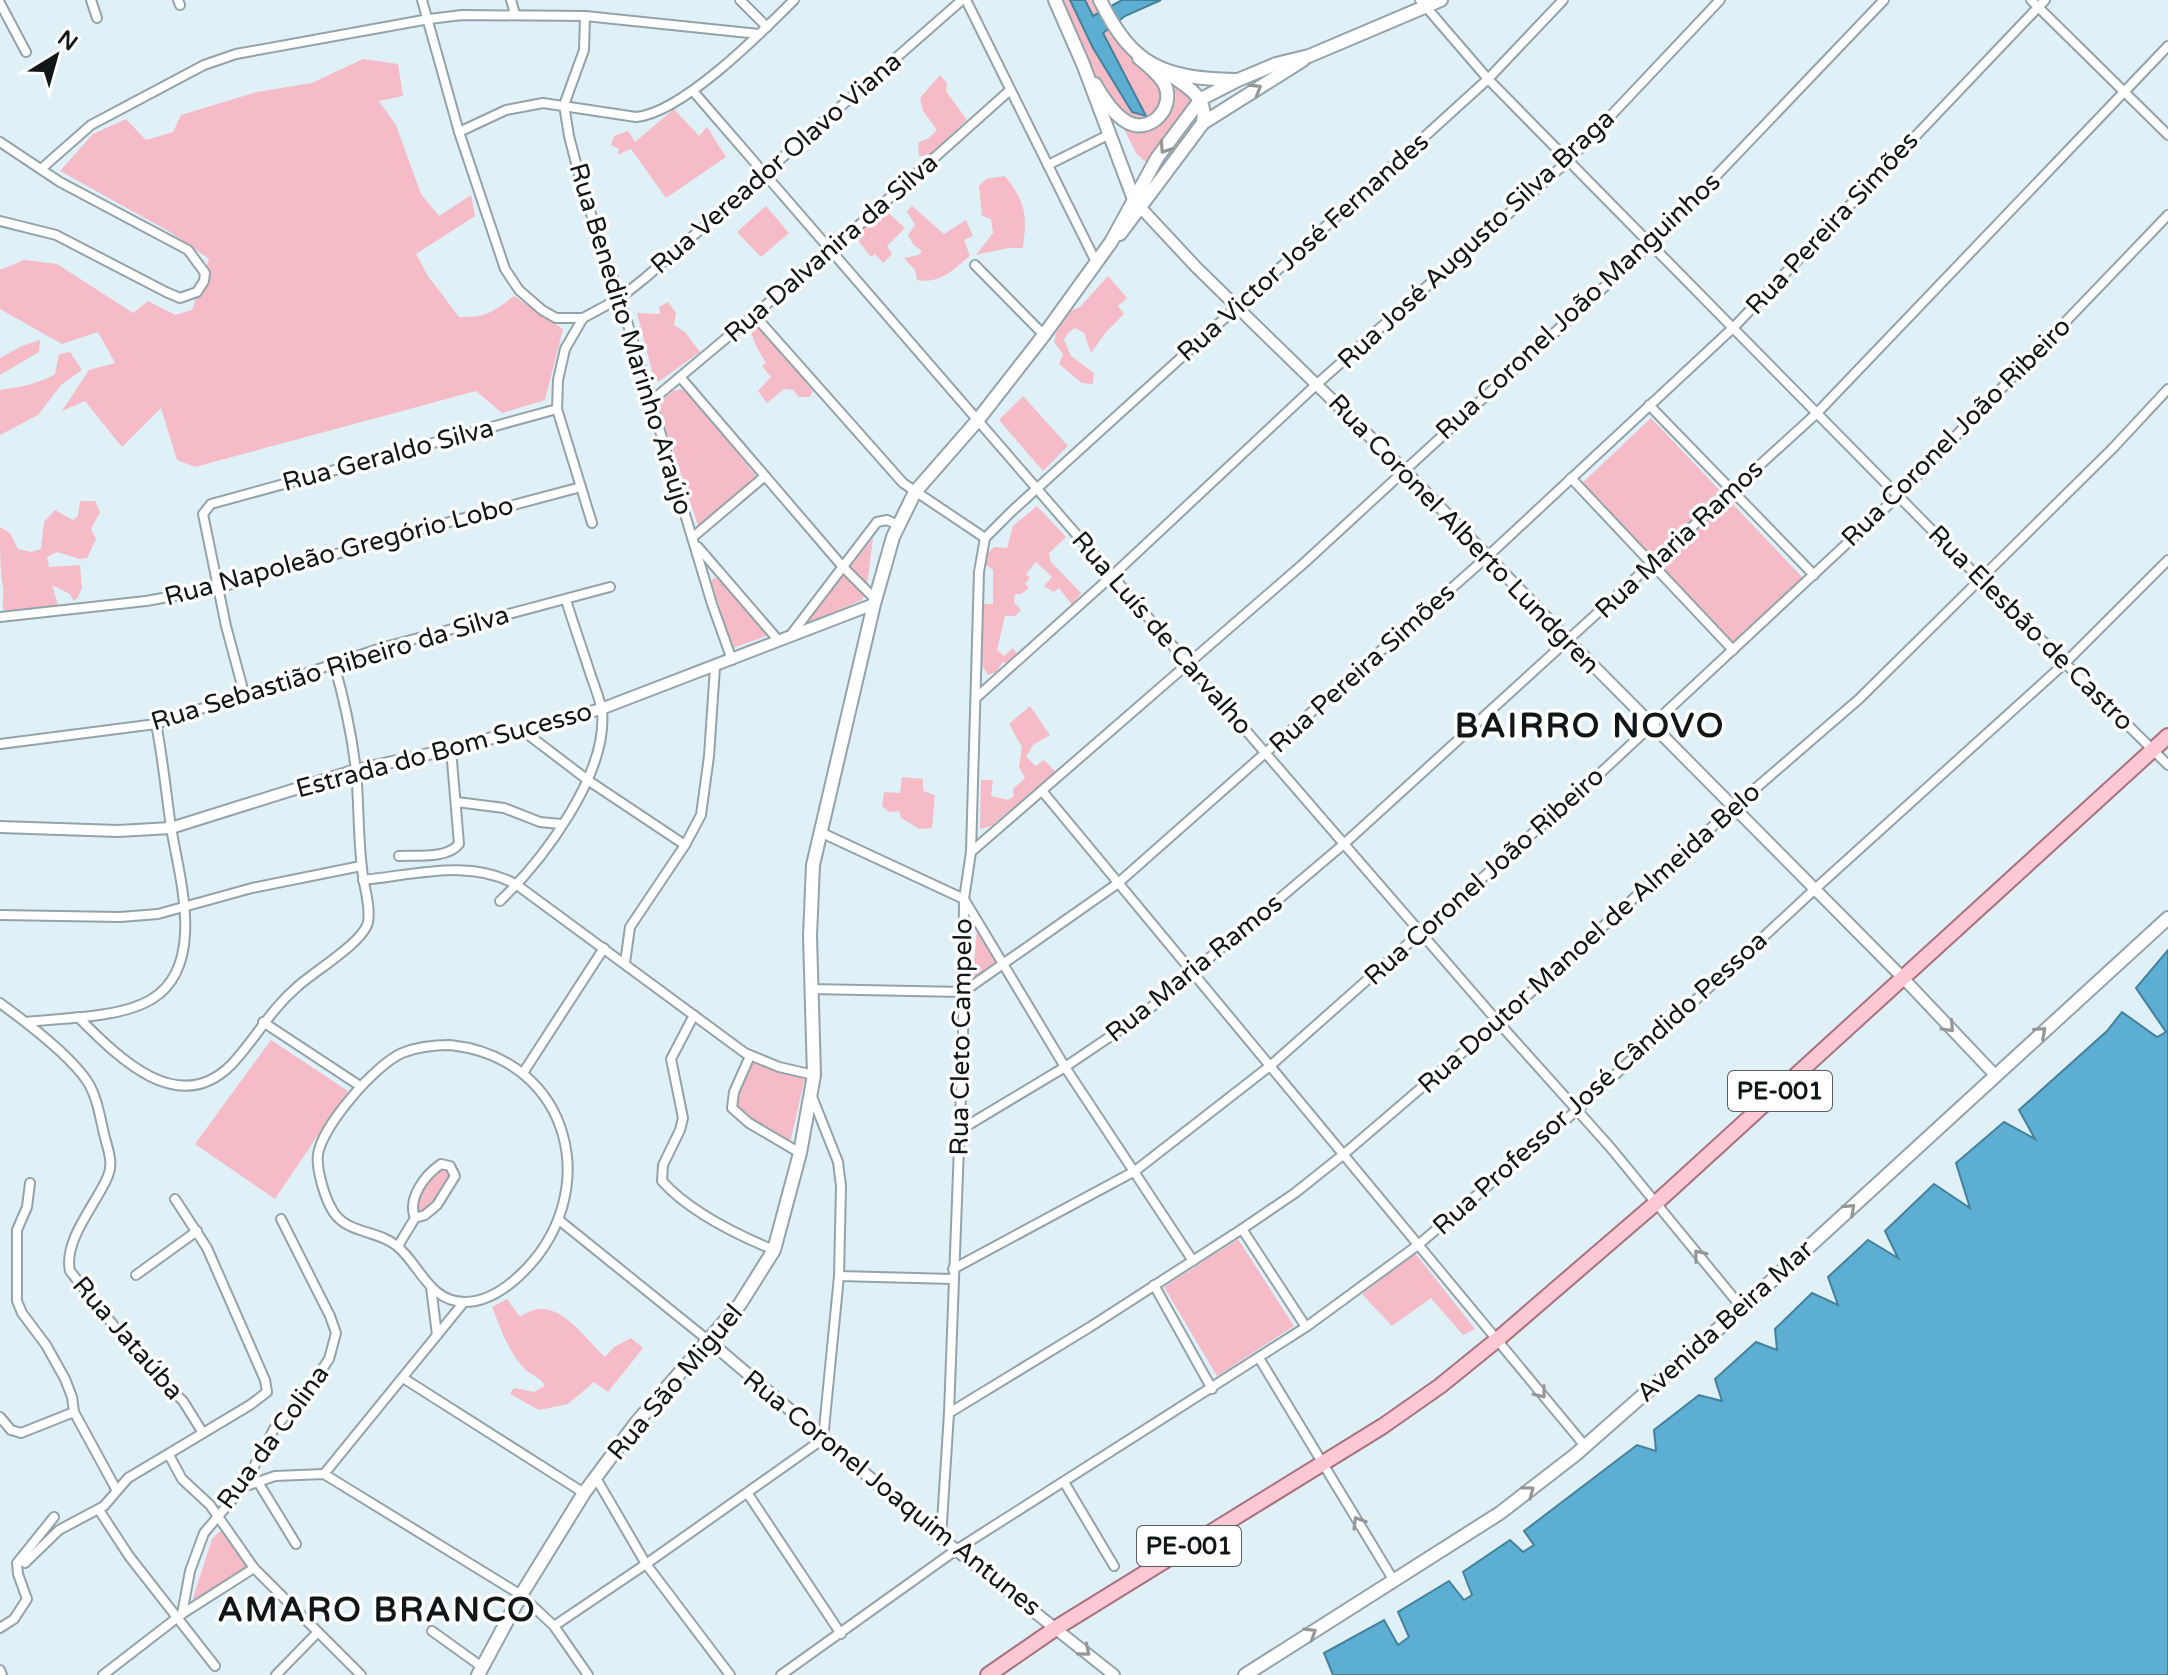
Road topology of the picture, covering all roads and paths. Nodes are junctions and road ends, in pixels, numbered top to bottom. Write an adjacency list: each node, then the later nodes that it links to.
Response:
1 (91, 0): 18 (street)
2 (422, 0): 19 (street)
3 (511, 0): 16 (street)
4 (740, 0): 20 (street)
5 (794, 0): 20 (street)
6 (964, 0): 31 (street); 43 (street, Rua Vereador Olavo Viana)
7 (1055, 0): 26 (main road)
8 (1441, 0): 15 (main road)
9 (1563, 0): 28 (street, Rua Victor José Fernandes)
10 (1720, 0): 40 (street, Rua José Augusto Silva Braga)
11 (1884, 0): 47 (street, Rua Coronel João Manguinhos)
12 (2038, 2): 32 (street); 55 (street, Rua Pereira Simões)
13 (0, 3): 23 (street)
14 (1102, 4): 25 (main road)
15 (1422, 4): 24 (main road); 28 (street, Rua Elesbão de Castro)
16 (515, 14): 17 (street); 19 (street)
17 (585, 16): 21 (street); 34 (street)
18 (97, 18)
19 (429, 19): 36 (street); 42 (street)
20 (767, 27): 21 (street)
21 (759, 34): 30 (street)
22 (2168, 46): 32 (street, Rua Maria Ramos)
23 (26, 52)
24 (1309, 56): 29 (main road); 35 (main road, one-way to 24)
25 (1139, 58): 26 (main road); 27 (main road)
26 (1083, 64): 37 (main road)
27 (1165, 72): 29 (main road); 33 (main road)
28 (1488, 79): 40 (street, Rua Elesbão de Castro); 52 (street, Rua Victor José Fernandes)
29 (1238, 80): 33 (main road)
30 (693, 91): 34 (street); 43 (street, Rua Luís de Carvalho)
31 (1009, 91): 41 (street); 48 (street, Rua Dalvanira da Silva)
32 (2125, 91): 38 (street); 63 (street, Rua Maria Ramos)
33 (1201, 99): 35 (main road); 44 (main road, one-way to 44)
34 (564, 105): 36 (street); 51 (street, Rua Benedito Marinho Araújo)
35 (1203, 123): 44 (main road)
36 (459, 132): 54 (street)
37 (1108, 135): 41 (street); 44 (main road)
38 (2168, 135)
39 (0, 142): 42 (street)
40 (1569, 160): 47 (street, Rua Elesbão de Castro); 58 (street, Rua José Augusto Silva Braga)
41 (1048, 165): 49 (street)
42 (41, 169): 46 (street)
43 (765, 175): 48 (street, Rua Luís de Carvalho); 51 (street, Rua Vereador Olavo Viana)
44 (1137, 204): 49 (main road, Rua São Miguel); 52 (street, Rua Coronel Alberto Lundgren)
45 (2168, 215): 72 (street, Rua Coronel João Ribeiro)
46 (0, 221)
47 (1652, 243): 55 (street, Rua Elesbão de Castro); 65 (street, Rua Coronel João Manguinhos)
48 (829, 252): 53 (street, Rua Dalvanira da Silva); 64 (street, Rua Luís de Carvalho)
49 (1096, 262): 56 (main road, Rua São Miguel)
50 (975, 265): 56 (street)
51 (620, 298): 54 (street, Rua Vereador Olavo Viana); 60 (street, Rua Benedito Marinho Araújo)
52 (1238, 308): 58 (street, Rua Coronel Alberto Lundgren); 69 (street, Rua Victor José Fernandes)
53 (755, 316): 57 (street, Rua Dalvanira da Silva); 71 (street)
54 (583, 318): 62 (street)
55 (1734, 327): 61 (street, Rua Pereira Simões); 63 (street, Rua Elesbão de Castro)
56 (1044, 335): 64 (main road, Rua São Miguel)
57 (681, 378): 60 (street, Rua Dalvanira da Silva); 66 (street)
58 (1317, 384): 65 (street, Rua Coronel Alberto Lundgren); 81 (street, Rua José Augusto Silva Braga)
59 (2168, 389): 83 (street, Rua Doutor Manoel de Almeida Belo)
60 (650, 402): 76 (street, Rua Benedito Marinho Araújo)
61 (1649, 405): 67 (street, Rua Pereira Simões); 70 (street)
62 (557, 409): 68 (street); 85 (street, Rua Geraldo Silva)
63 (1817, 413): 70 (street, Rua Maria Ramos); 72 (street, Rua Elesbão de Castro)
64 (977, 421): 69 (street, Rua Luís de Carvalho); 71 (main road, Rua São Miguel)
65 (1404, 470): 77 (street, Rua Coronel Alberto Lundgren); 95 (street, Rua Coronel João Manguinhos)
66 (765, 476): 76 (street); 80 (street)
67 (1571, 478): 77 (street, Rua Pereira Simões); 79 (street)
68 (581, 487): 73 (street); 85 (street, Rua Napoleão Gregório Lobo)
69 (1037, 489): 75 (street); 81 (street, Rua Luís de Carvalho)
70 (1732, 489): 79 (street, Rua Maria Ramos); 82 (street)
71 (915, 492): 74 (main road, Rua São Miguel); 75 (street)
72 (1899, 495): 82 (street, Rua Coronel João Ribeiro); 83 (street, Rua Elesbão de Castro)
73 (592, 523)
74 (898, 525): 80 (street); 87 (main road, Rua São Miguel)
75 (985, 538): 98 (street, Rua Cleto Campelo)
76 (695, 541): 89 (street); 92 (street, Rua Benedito Marinho Araújo)
77 (1488, 556): 90 (street, Rua Coronel Alberto Lundgren); 107 (street, Rua Pereira Simões)
78 (2168, 560): 93 (street, Rua Professor José Cândido Pessoa)
79 (1651, 564): 90 (street, Rua Maria Ramos); 91 (street)
80 (843, 567): 87 (street); 89 (street)
81 (1113, 575): 95 (street, Rua Luís de Carvalho); 98 (street, Rua José Augusto Silva Braga)
82 (1814, 575): 91 (street, Rua Coronel João Ribeiro)
83 (1980, 579): 93 (street, Rua Elesbão de Castro); 113 (street, Rua Doutor Manoel de Almeida Belo)
84 (610, 587): 86 (street, Rua Sebastião Ribeiro da Silva)
85 (218, 588): 88 (street, Rua Napoleão Gregório Lobo); 97 (street)
86 (566, 600): 94 (street, Rua Sebastião Ribeiro da Silva); 99 (street)
87 (875, 602): 89 (street, Estrada do Bom Sucesso); 117 (main road, Rua São Miguel)
88 (0, 617)
89 (784, 639): 92 (street, Estrada do Bom Sucesso)
90 (1569, 641): 101 (street, Rua Coronel Alberto Lundgren); 118 (street, Rua Maria Ramos)
91 (1733, 650): 101 (street, Rua Coronel João Ribeiro)
92 (732, 660): 96 (street, Estrada do Bom Sucesso)
93 (2065, 663): 106 (street, Rua Elesbão de Castro); 126 (street, Rua Professor José Cândido Pessoa)
94 (334, 664): 97 (street, Rua Sebastião Ribeiro da Silva); 109 (street)
95 (1188, 664): 107 (street, Rua Luís de Carvalho); 111 (street, Rua Coronel João Manguinhos)
96 (715, 667): 99 (street, Estrada do Bom Sucesso); 119 (street)
97 (244, 693): 100 (street, Rua Sebastião Ribeiro da Silva)
98 (977, 697): 120 (street, Rua Cleto Campelo)
99 (601, 709): 102 (street, Estrada do Bom Sucesso); 110 (street)
100 (156, 724): 104 (street, Rua Sebastião Ribeiro da Silva); 116 (street)
101 (1652, 726): 113 (street, Rua Coronel Alberto Lundgren); 132 (street, Rua Coronel João Ribeiro)
102 (522, 730): 105 (street, Estrada do Bom Sucesso); 110 (street)
103 (2168, 736): 106 (main road, PE-001)
104 (0, 744)
105 (451, 749): 109 (street, Estrada do Bom Sucesso); 112 (street)
106 (2153, 751): 108 (street, Rua Elesbão de Castro); 137 (main road, PE-001)
107 (1266, 754): 118 (street, Rua Luís de Carvalho); 124 (street, Rua Pereira Simões)
108 (2168, 765)
109 (356, 770): 116 (street, Estrada do Bom Sucesso); 122 (street)
110 (589, 781): 114 (street); 119 (street)
111 (1043, 792): 120 (street, Rua Coronel João Manguinhos); 124 (street)
112 (457, 802): 114 (street); 121 (street)
113 (1734, 807): 126 (street, Rua Coronel Alberto Lundgren); 145 (street, Rua Doutor Manoel de Almeida Belo)
114 (561, 824): 125 (street)
115 (0, 827): 116 (street, Estrada do Bom Sucesso)
116 (171, 828): 129 (street)
117 (820, 832): 127 (street); 138 (main road, Rua São Miguel)
118 (1345, 843): 132 (street, Rua Luís de Carvalho); 136 (street, Rua Maria Ramos)
119 (685, 845): 135 (street)
120 (971, 852): 127 (street, Rua Cleto Campelo)
121 (399, 856)
122 (361, 866): 123 (street); 129 (street)
123 (363, 880): 125 (street); 144 (street)
124 (1117, 884): 134 (street, Rua Pereira Simões); 136 (street)
125 (517, 885): 128 (street); 133 (street)
126 (1815, 889): 137 (street, Rua Coronel Alberto Lundgren); 154 (street, Rua Professor José Cândido Pessoa)
127 (964, 899): 134 (street); 139 (street, Rua Cleto Campelo)
128 (500, 901)
129 (186, 905): 130 (street); 142 (street)
130 (0, 915)
131 (2168, 918): 151 (main road, Avenida Beira Mar, one-way to 131)
132 (1421, 934): 145 (street, Rua Luís de Carvalho); 147 (street, Rua Coronel João Ribeiro)
133 (604, 948): 135 (street); 149 (street)
134 (1003, 962): 139 (street, Rua Pereira Simões); 148 (street)
135 (625, 963): 141 (street)
136 (1193, 972): 147 (street); 148 (street, Rua Maria Ramos)
137 (1904, 979): 151 (street, Rua Coronel Alberto Lundgren, one-way to 151); 161 (main road, PE-001)
138 (810, 989): 139 (street); 150 (main road, Rua São Miguel)
139 (963, 992): 155 (street, Rua Cleto Campelo)
140 (0, 1003): 143 (street, Rua Jataúba)
141 (694, 1015): 146 (street); 169 (street)
142 (78, 1017): 143 (street); 144 (street)
143 (26, 1022): 188 (street, Rua Jataúba)
144 (263, 1022): 152 (street)
145 (1498, 1022): 154 (street, Rua Luís de Carvalho); 157 (street, Rua Doutor Manoel de Almeida Belo)
146 (750, 1056): 150 (street); 156 (street)
147 (1270, 1066): 157 (street); 158 (street, Rua Coronel João Ribeiro)
148 (1065, 1067): 155 (street, Rua Maria Ramos); 158 (street)
149 (523, 1073): 152 (street); 164 (street)
150 (814, 1075): 153 (main road, Rua São Miguel)
151 (1995, 1075): 177 (main road, Avenida Beira Mar, one-way to 151)
152 (360, 1086): 168 (street)
153 (811, 1094): 156 (main road, Rua São Miguel); 173 (street)
154 (1577, 1110): 161 (street, Rua Luís de Carvalho); 167 (street, Rua Professor José Cândido Pessoa)
155 (960, 1130): 171 (street, Rua Cleto Campelo)
156 (800, 1153): 169 (main road, Rua São Miguel)
157 (1344, 1154): 165 (street, Rua Doutor Manoel de Almeida Belo); 167 (street)
158 (1135, 1171): 170 (street); 171 (street, Rua Coronel João Ribeiro)
159 (30, 1183): 185 (street)
160 (175, 1199): 166 (street)
161 (1657, 1202): 177 (street, Rua Luís de Carvalho, one-way to 161); 180 (main road, PE-001)
162 (415, 1218): 162 (street); 168 (street)
163 (281, 1219): 197 (street, Rua da Colina)
164 (559, 1220): 176 (street); 181 (street, Rua Coronel Joaquim Antunes)
165 (1242, 1229): 170 (street, Rua Doutor Manoel de Almeida Belo); 178 (street)
166 (197, 1231): 172 (street); 188 (street)
167 (1418, 1245): 178 (street, Rua Professor José Cândido Pessoa); 180 (street)
168 (398, 1246): 175 (street)
169 (774, 1250): 181 (main road, Rua São Miguel)
170 (1193, 1261): 174 (street, Rua Doutor Manoel de Almeida Belo)
171 (953, 1274): 173 (street, Rua Coronel João Ribeiro); 186 (street, Rua Cleto Campelo)
172 (136, 1275)
173 (839, 1276): 189 (street)
174 (1154, 1285): 184 (street); 186 (street, Rua Doutor Manoel de Almeida Belo)
175 (431, 1287): 176 (street); 179 (street)
176 (464, 1302): 179 (street)
177 (1742, 1308): 190 (main road, Avenida Beira Mar)
178 (1306, 1327): 182 (street, Rua Professor José Cândido Pessoa)
179 (437, 1335): 183 (street)
180 (1498, 1339): 190 (street, one-way to 190); 192 (main road, PE-001)
181 (709, 1341): 189 (street, Rua Coronel Joaquim Antunes); 194 (main road, Rua São Miguel)
182 (1259, 1358): 184 (street, Rua Professor José Cândido Pessoa); 192 (street)
183 (403, 1378): 193 (street); 199 (street)
184 (1212, 1389): 196 (street, Rua Professor José Cândido Pessoa)
185 (74, 1412): 187 (street); 198 (street)
186 (949, 1413): 204 (street, Rua Cleto Campelo)
187 (0, 1417)
188 (203, 1433): 191 (street)
189 (823, 1439): 200 (street); 204 (street, Rua Coronel Joaquim Antunes)
190 (1585, 1446): 211 (main road, Avenida Beira Mar, one-way to 190)
191 (169, 1455): 198 (street); 202 (street)
192 (1322, 1463): 211 (street, one-way to 192); 216 (main road, PE-001)
193 (324, 1474): 195 (street); 212 (street)
194 (596, 1478): 199 (main road, Rua São Miguel); 208 (street)
195 (258, 1482): 197 (street); 205 (street)
196 (1064, 1482): 206 (street, Rua Professor José Cândido Pessoa); 209 (street)
197 (243, 1487): 202 (street, Rua da Colina)
198 (116, 1489): 201 (street)
199 (584, 1493): 212 (main road, Rua São Miguel)
200 (748, 1494): 208 (street); 219 (street)
201 (99, 1510): 207 (street); 213 (street)
202 (217, 1514): 210 (street); 213 (street, Rua da Colina)
203 (54, 1517): 215 (street)
204 (941, 1538): 206 (street, Rua Coronel Joaquim Antunes)
205 (296, 1544)
206 (956, 1550): 216 (street, Rua Coronel Joaquim Antunes); 219 (street, Rua Professor José Cândido Pessoa)
207 (25, 1563)
208 (646, 1564): 214 (street); 226 (street)
209 (1114, 1566)
210 (254, 1568): 213 (street); 218 (street)
211 (1394, 1581): 230 (main road, Avenida Beira Mar, one-way to 211)
212 (521, 1595): 214 (street); 221 (main road, Rua São Miguel)
213 (180, 1616): 220 (street); 222 (street)
214 (554, 1626): 225 (street)
215 (0, 1628)
216 (1056, 1628): 228 (main road, PE-001); 229 (street, Rua Coronel Joaquim Antunes, one-way to 229)
217 (432, 1631): 221 (street, Rua São Miguel)
218 (318, 1632): 223 (street); 224 (street)
219 (841, 1634): 227 (street, Rua Professor José Cândido Pessoa)
220 (215, 1666)
221 (480, 1671)
222 (103, 1675)
223 (276, 1675)
224 (361, 1675)
225 (588, 1675)
226 (730, 1675)
227 (781, 1675)
228 (988, 1675)
229 (1114, 1675)
230 (1245, 1675)

